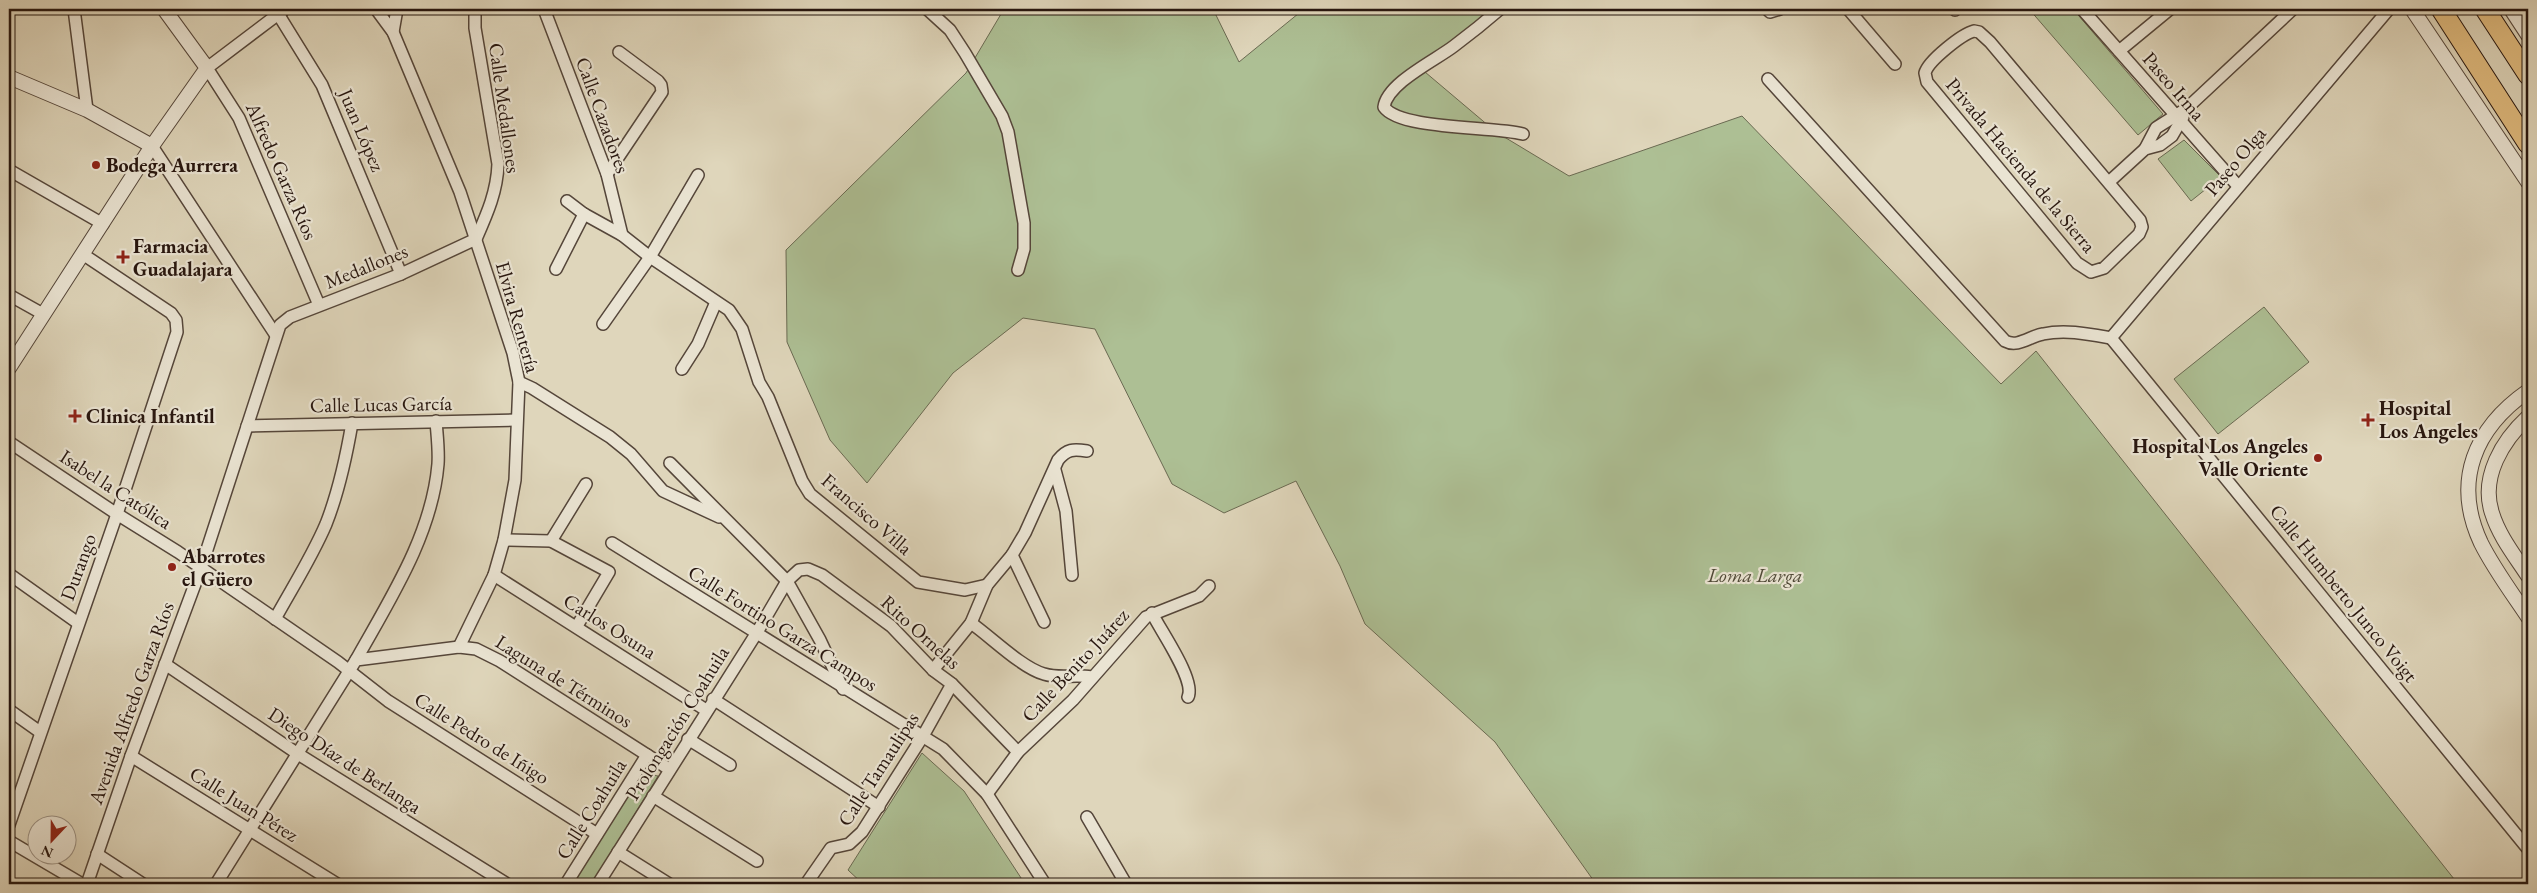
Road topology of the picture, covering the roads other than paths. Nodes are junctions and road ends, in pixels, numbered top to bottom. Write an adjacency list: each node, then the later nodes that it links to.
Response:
1 (74, 9): 28 (street)
2 (164, 9): 24 (street, Alfredo Garza Ríos)
3 (376, 9): 19 (street, Elvira Rentería)
4 (397, 9): 19 (street)
5 (475, 9): 44 (street, Calle Medallones)
6 (544, 9): 35 (street, Calle Cazadores)
7 (927, 9): 48 (street)
8 (1500, 9): 30 (street)
9 (1848, 9): 23 (street)
10 (2082, 9): 22 (street, Paseo Irma)
11 (2170, 9): 22 (street)
12 (2293, 9): 29 (street)
13 (2389, 9): 39 (street, Paseo Olga)
14 (2412, 9): 38 (street)
15 (2441, 9): 31 (highway)
16 (2485, 9): 25 (highway)
17 (2511, 9): 20 (street)
18 (279, 10): 24 (street); 49 (street, Juan López)
19 (393, 32): 44 (street, Elvira Rentería)
20 (2528, 34)
21 (619, 52): 35 (street)
22 (2119, 52): 29 (street, Paseo Irma)
23 (1895, 64)
24 (206, 68): 32 (street); 52 (street, Alfredo Garza Ríos)
25 (2528, 76)
26 (9, 77): 28 (street)
27 (1768, 79): 56 (street)
28 (87, 110): 32 (street)
29 (2177, 119): 33 (street); 33 (street); 39 (street, Paseo Irma)
30 (1524, 134)
31 (2528, 144)
32 (152, 146): 42 (street); 55 (street)
33 (2145, 149): 37 (street)
34 (9, 170): 42 (street)
35 (607, 174): 43 (street, Calle Cazadores)
36 (698, 175): 46 (street)
37 (2110, 181): 37 (street, Privada Hacienda de la Sierra)
38 (2528, 182)
39 (2238, 186): 56 (street, Paseo Olga)
40 (567, 201): 41 (street)
41 (584, 214): 43 (street); 47 (street)
42 (104, 224): 45 (street)
43 (622, 236): 46 (street)
44 (476, 239): 49 (street, Medallones); 59 (street, Elvira Rentería)
45 (84, 255): 53 (street); 71 (street, Durango)
46 (650, 257): 51 (street); 54 (street)
47 (556, 269)
48 (1018, 270)
49 (401, 274): 52 (street, Medallones)
50 (9, 295): 53 (street)
51 (716, 302): 58 (street); 83 (street, Francisco Villa)
52 (319, 305): 55 (street, Medallones)
53 (43, 314): 57 (street)
54 (603, 324)
55 (275, 334): 65 (street, Avenida Alfredo Garza Ríos)
56 (2111, 338): 122 (street, Calle Humberto Junco Voigt)
57 (9, 368)
58 (682, 369)
59 (519, 382): 62 (street, Elvira Rentería); 72 (street)
60 (2528, 391): 86 (street)
61 (2528, 417): 81 (street)
62 (516, 420): 63 (street, Calle Lucas García); 73 (street, Elvira Rentería)
63 (436, 421): 64 (street, Calle Lucas García); 94 (street)
64 (352, 423): 65 (street, Calle Lucas García); 87 (street)
65 (247, 426): 77 (street, Avenida Alfredo Garza Ríos)
66 (9, 442): 71 (street, Isabel la Católica)
67 (1087, 451): 69 (street)
68 (670, 463): 72 (street)
69 (1055, 470): 76 (street); 80 (street)
70 (586, 484): 74 (street)
71 (117, 514): 77 (street, Isabel la Católica); 89 (street, Durango)
72 (725, 520): 82 (street)
73 (504, 540): 74 (street); 79 (street, Elvira Rentería)
74 (551, 541): 91 (street)
75 (612, 543): 92 (street, Calle Fortino Garza Campos)
76 (1012, 555): 83 (street); 88 (street)
77 (201, 568): 87 (street, Isabel la Católica); 95 (street, Avenida Alfredo Garza Ríos)
78 (9, 574): 89 (street)
79 (494, 575): 91 (street, Carlos Osuna); 93 (street, Elvira Rentería)
80 (1072, 575)
81 (2528, 576)
82 (787, 580): 92 (street, Prolongación Coahuila); 96 (street, Rito Ornelas); 100 (street)
83 (987, 584): 90 (street)
84 (1209, 586): 85 (street, Calle Benito Juárez)
85 (1152, 612): 98 (street, Calle Benito Juárez); 101 (street)
86 (2528, 617)
87 (276, 619): 97 (street, Isabel la Católica)
88 (1044, 622)
89 (78, 623): 105 (street, Durango)
90 (971, 623): 96 (street); 98 (street)
91 (577, 626): 104 (street, Carlos Osuna)
92 (756, 634): 100 (street, Calle Fortino Garza Campos); 102 (street, Prolongación Coahuila)
93 (459, 647): 94 (street, Laguna de Términos); 110 (street, Laguna de Términos)
94 (356, 660): 97 (street)
95 (165, 664): 109 (street, Diego Díaz de Berlanga); 111 (street, Avenida Alfredo Garza Ríos)
96 (933, 670): 99 (street, Rito Ornelas)
97 (350, 671): 109 (street); 120 (street, Calle Pedro de Iñigo)
98 (1091, 677): 108 (street, Calle Benito Juárez)
99 (952, 684): 106 (street, Calle Tamaulipas); 108 (street, Rito Ornelas)
100 (844, 689): 106 (street, Calle Fortino Garza Campos)
101 (1188, 697)
102 (714, 699): 104 (street, Prolongación Coahuila); 116 (street)
103 (9, 710): 105 (street)
104 (706, 710): 107 (street, Prolongación Coahuila)
105 (40, 732): 118 (street, Durango)
106 (923, 736): 114 (street, Calle Fortino Garza Campos); 116 (street, Calle Tamaulipas)
107 (688, 739): 112 (street); 113 (street, Prolongación Coahuila)
108 (1018, 752): 114 (street, Calle Benito Juárez)
109 (298, 754): 119 (street); 131 (street, Diego Díaz de Berlanga)
110 (647, 754): 113 (street, Laguna de Términos); 120 (street, Calle Coahuila)
111 (131, 756): 119 (street, Calle Juan Pérez); 124 (street, Avenida Alfredo Garza Ríos)
112 (730, 765)
113 (669, 768): 115 (street, Prolongación Coahuila)
114 (987, 794): 136 (street, Calle Fortino Garza Campos)
115 (653, 796): 123 (street, Prolongación Coahuila); 125 (street)
116 (879, 807): 135 (street, Calle Tamaulipas)
117 (1087, 817): 137 (street)
118 (9, 825)
119 (250, 830): 129 (street); 130 (street, Calle Juan Pérez)
120 (597, 834): 132 (street, Calle Coahuila)
121 (9, 841): 126 (street)
122 (2528, 849)
123 (618, 852): 133 (street, Prolongación Coahuila); 134 (street)
124 (97, 854): 127 (street, Avenida Alfredo Garza Ríos); 128 (street)
125 (756, 861)
126 (82, 884)
127 (87, 884)
128 (144, 884)
129 (216, 884)
130 (338, 884)
131 (507, 884)
132 (566, 884)
133 (598, 884)
134 (669, 884)
135 (806, 884)
136 (1045, 884)
137 (1126, 884)

